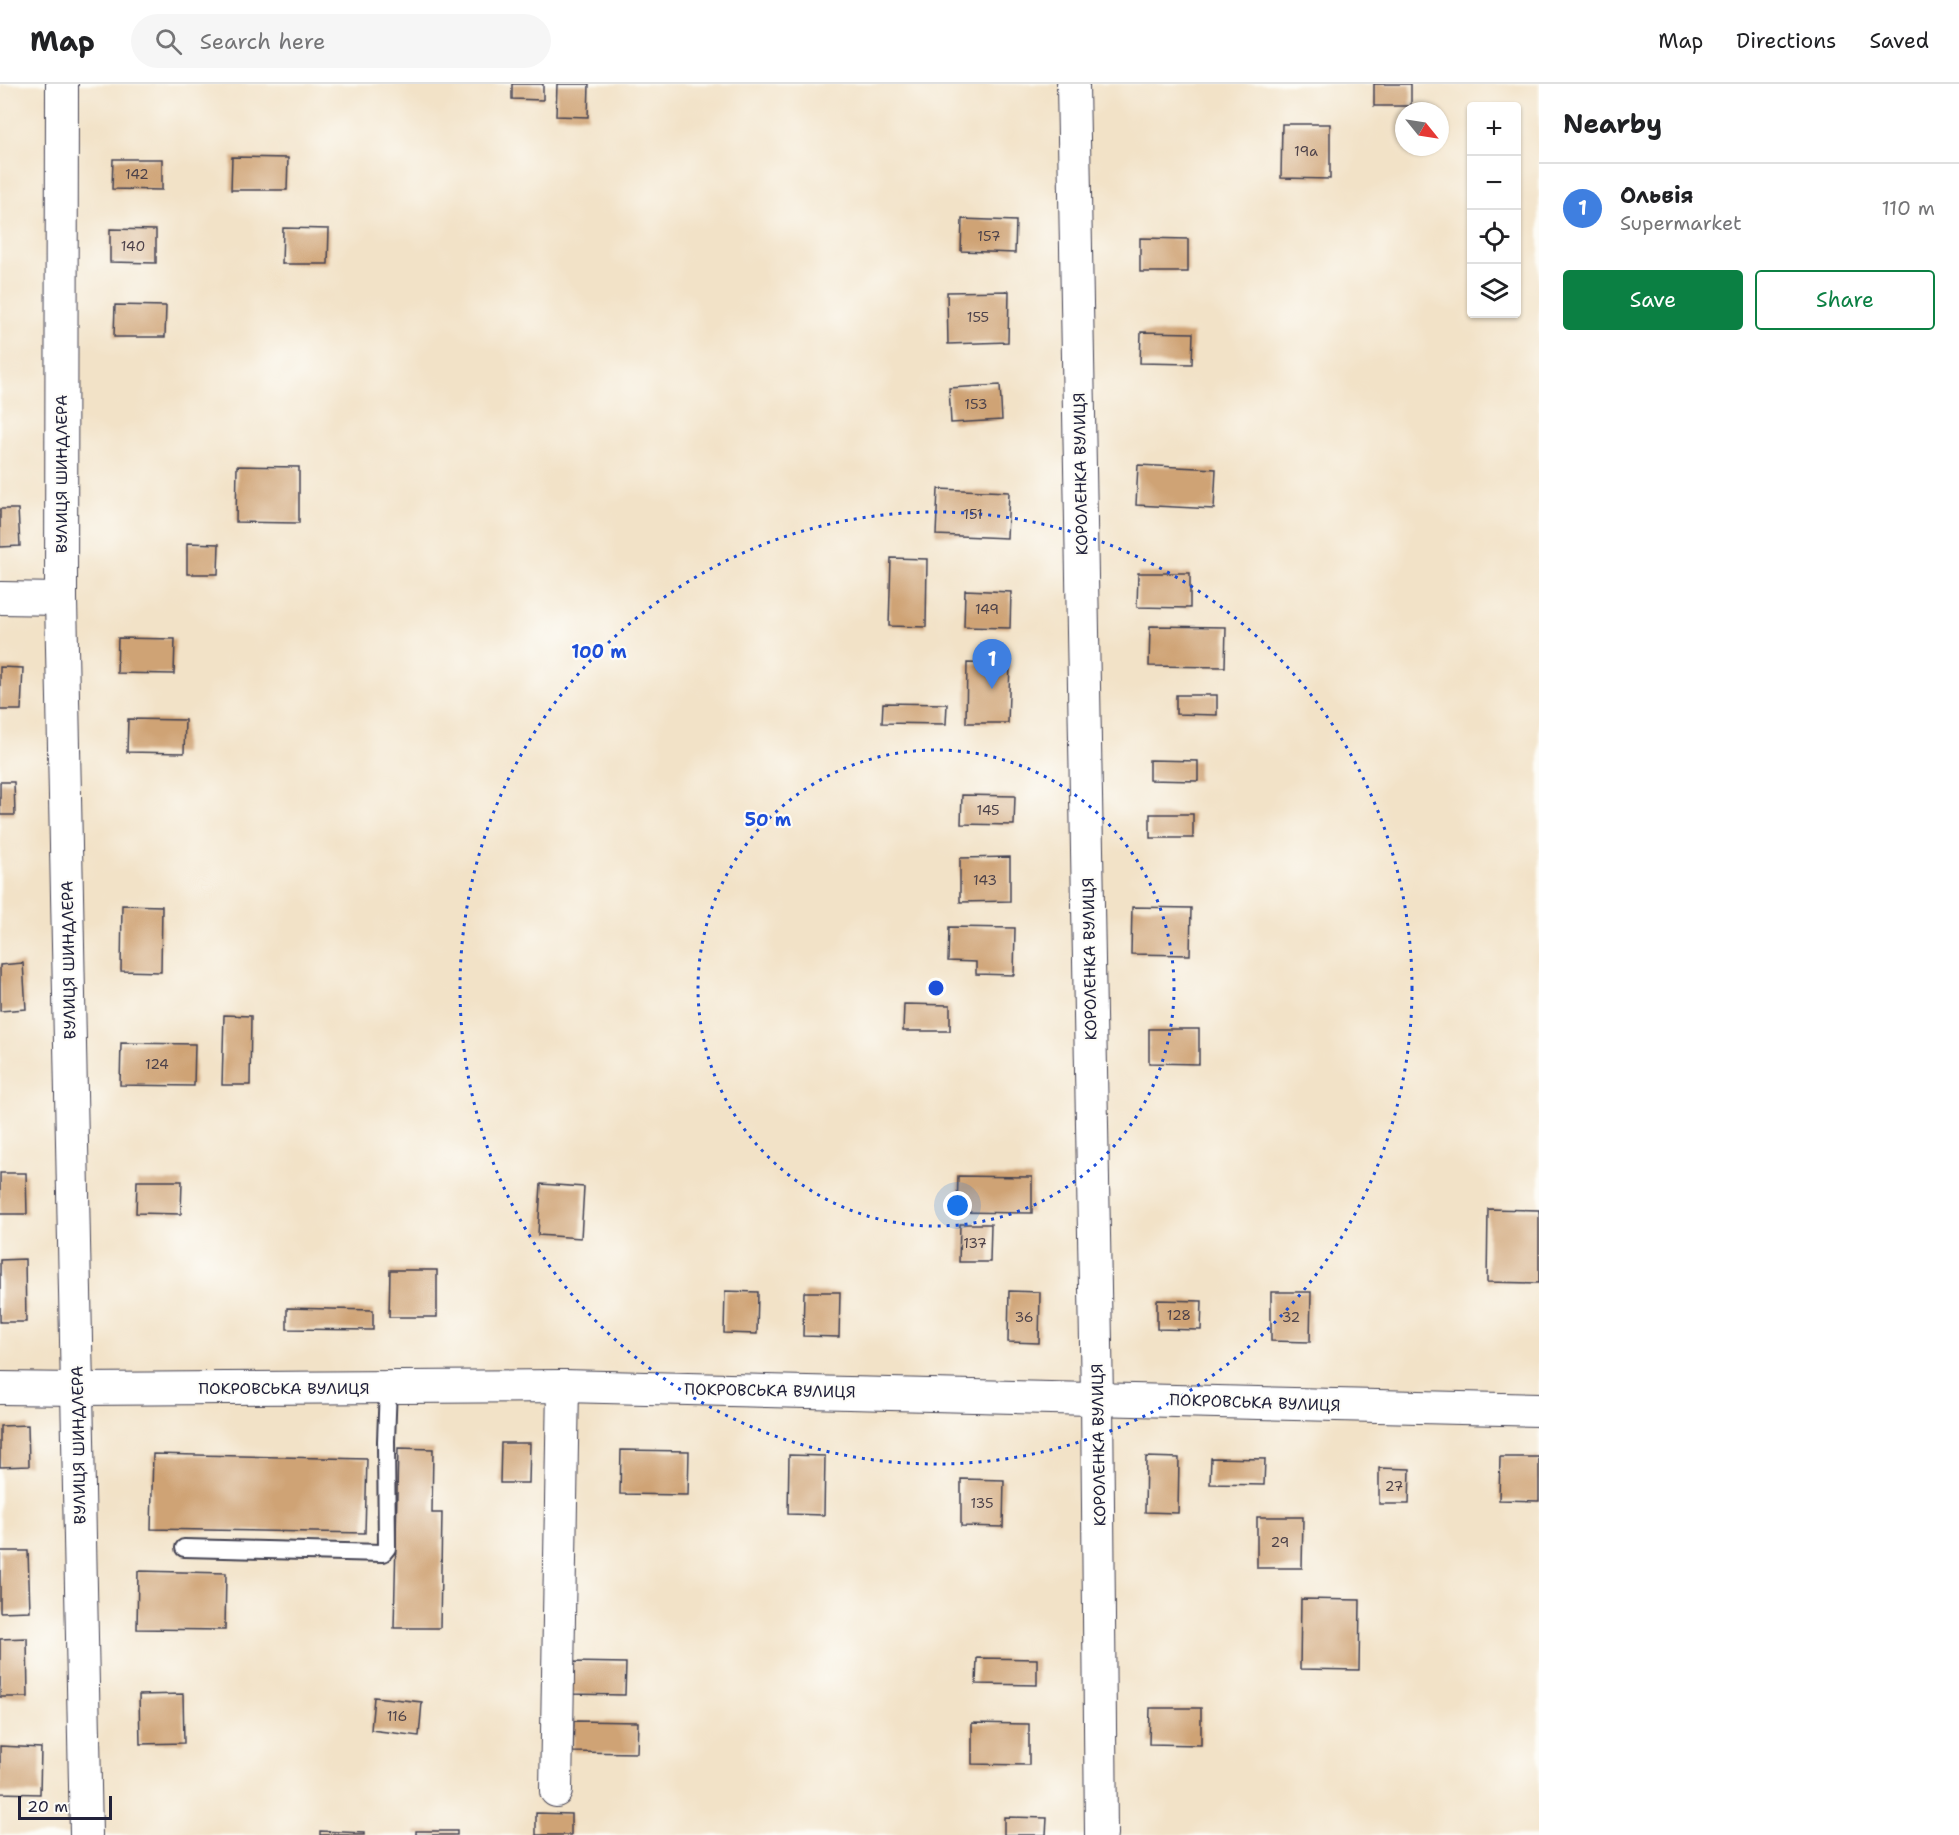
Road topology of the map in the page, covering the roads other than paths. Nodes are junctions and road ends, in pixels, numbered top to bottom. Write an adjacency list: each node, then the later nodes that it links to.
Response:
1 (62, 84): 4 (street, ВУЛИЦЯ ШИНДЛЕРА)
2 (1073, 84): 9 (street, КОРОЛЕНКА ВУЛИЦЯ)
3 (0, 598): 4 (street)
4 (61, 599): 8 (street, ВУЛИЦЯ ШИНДЛЕРА)
5 (563, 1386): 6 (street, ПОКРОВСЬКА ВУЛИЦЯ); 9 (street, ПОКРОВСЬКА ВУЛИЦЯ); 12 (street)
6 (388, 1387): 8 (street, ПОКРОВСЬКА ВУЛИЦЯ); 11 (lane)
7 (0, 1388): 8 (street, ПОКРОВСЬКА ВУЛИЦЯ)
8 (77, 1389): 13 (street, ВУЛИЦЯ ШИНДЛЕРА)
9 (1097, 1398): 10 (street, ПОКРОВСЬКА ВУЛИЦЯ); 14 (street, КОРОЛЕНКА ВУЛИЦЯ)
10 (1539, 1410)
11 (184, 1548)
12 (556, 1791)
13 (86, 1835)
14 (1101, 1835)

